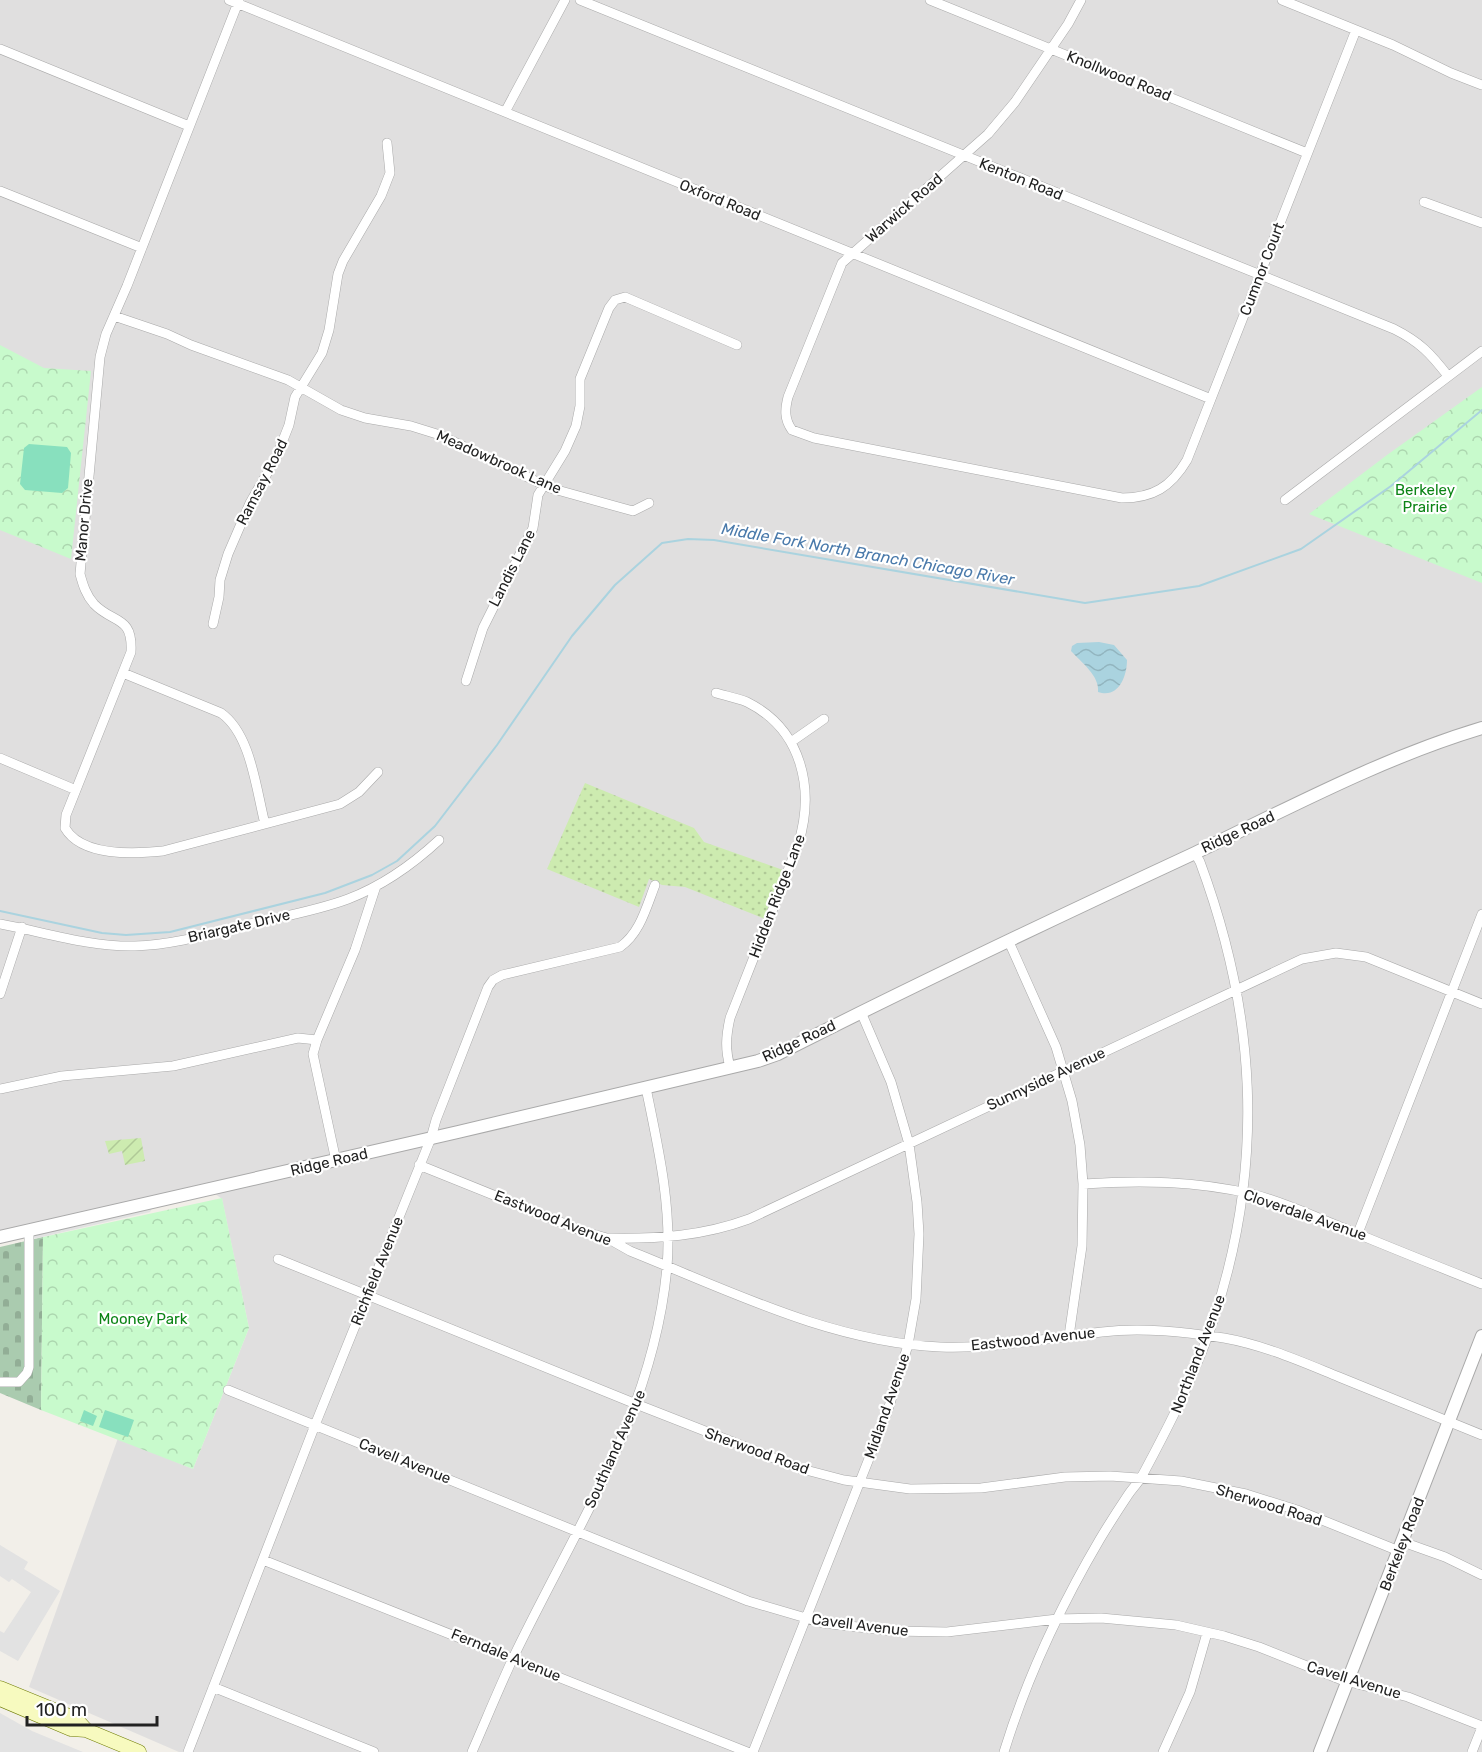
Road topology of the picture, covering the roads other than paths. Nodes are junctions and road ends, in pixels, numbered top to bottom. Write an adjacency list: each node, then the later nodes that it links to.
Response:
1 (565, 0): 11 (street)
2 (580, 0): 15 (street, Kenton Road)
3 (930, 0): 9 (street, Knollwood Road)
4 (1081, 0): 9 (street, Warwick Road)
5 (1282, 0): 7 (street)
6 (235, 1): 11 (street, Oxford Road); 12 (street, Manor Drive)
7 (1356, 30): 10 (street); 14 (street, Cumnor Court)
8 (0, 49): 12 (street)
9 (1052, 49): 14 (street, Knollwood Road); 15 (street, Warwick Road)
10 (1482, 85)
11 (505, 112): 20 (street, Oxford Road)
12 (189, 126): 19 (street, Manor Drive)
13 (387, 143): 26 (street, Ramsay Road)
14 (1307, 153): 21 (street, Cumnor Court)
15 (964, 156): 20 (street, Warwick Road); 21 (street, Kenton Road)
16 (0, 191): 19 (street)
17 (1424, 202): 18 (street)
18 (1482, 223)
19 (142, 248): 22 (street, Manor Drive)
20 (852, 254): 27 (street, Oxford Road); 29 (street, Warwick Road)
21 (1259, 276): 25 (street, Kenton Road); 27 (street, Cumnor Court)
22 (114, 316): 26 (street, Meadowbrook Lane); 33 (street, Manor Drive)
23 (737, 345): 28 (street, Landis Lane)
24 (1482, 351): 25 (street)
25 (1448, 376): 30 (street)
26 (301, 387): 28 (street, Meadowbrook Lane); 32 (street, Ramsay Road)
27 (1211, 399): 29 (street, Cumnor Court)
28 (543, 485): 31 (street, Meadowbrook Lane); 34 (street, Landis Lane)
29 (1150, 495)
30 (1285, 500)
31 (649, 503)
32 (213, 624)
33 (123, 673): 41 (street, Manor Drive); 42 (street)
34 (466, 681)
35 (716, 693): 38 (street, Hidden Ridge Lane)
36 (824, 719): 38 (street)
37 (1482, 728): 44 (street, Ridge Road)
38 (791, 742): 57 (street, Hidden Ridge Lane)
39 (0, 758): 41 (street)
40 (378, 772): 42 (street)
41 (76, 790): 42 (street, Manor Drive)
42 (265, 824)
43 (439, 840): 46 (street, Briargate Drive)
44 (1195, 853): 50 (street, Ridge Road); 51 (street, Northland Avenue)
45 (655, 885): 61 (street, Richfield Avenue)
46 (376, 886): 49 (street, Briargate Drive); 56 (street)
47 (1482, 914): 52 (street)
48 (0, 924): 49 (street, Briargate Drive)
49 (22, 927): 53 (street)
50 (1009, 942): 55 (street, Ridge Road); 58 (street)
51 (1236, 989): 52 (street, Sunnyside Avenue); 58 (street, Sunnyside Avenue); 66 (street, Northland Avenue)
52 (1452, 991): 54 (street, Sunnyside Avenue); 68 (street)
53 (0, 994)
54 (1482, 1004)
55 (861, 1012): 57 (street, Ridge Road); 62 (street, Midland Avenue)
56 (317, 1040): 60 (street); 63 (street)
57 (730, 1067): 59 (street, Ridge Road)
58 (1064, 1071): 62 (street, Sunnyside Avenue); 65 (street)
59 (646, 1088): 61 (street, Ridge Road); 70 (street, Southland Avenue)
60 (0, 1089)
61 (431, 1138): 63 (street, Ridge Road); 64 (street, Richfield Avenue)
62 (909, 1144): 70 (street, Sunnyside Avenue); 79 (street, Midland Avenue)
63 (336, 1161): 67 (street, Ridge Road)
64 (419, 1165): 71 (street, Eastwood Avenue); 75 (street, Richfield Avenue)
65 (1083, 1184): 66 (street, Cloverdale Avenue); 76 (street)
66 (1243, 1193): 68 (street, Cloverdale Avenue); 77 (street, Northland Avenue)
67 (29, 1231): 69 (street, Ridge Road); 80 (street)
68 (1358, 1233): 74 (street, Cloverdale Avenue)
69 (0, 1237)
70 (667, 1237): 71 (street, Sunnyside Avenue); 73 (street, Southland Avenue)
71 (607, 1238): 73 (street, Eastwood Avenue)
72 (278, 1259): 75 (street, Sherwood Road)
73 (667, 1265): 79 (street, Eastwood Avenue); 82 (street, Southland Avenue)
74 (1482, 1284)
75 (368, 1295): 82 (street, Sherwood Road); 84 (street, Richfield Avenue)
76 (1069, 1336): 77 (street, Eastwood Avenue); 79 (street, Eastwood Avenue)
77 (1208, 1336): 83 (street, Eastwood Avenue); 86 (street, Northland Avenue)
78 (1482, 1336): 83 (street, Berkeley Road)
79 (909, 1345): 87 (street, Midland Avenue)
80 (0, 1382)
81 (228, 1390): 84 (street, Cavell Avenue)
82 (636, 1404): 87 (street, Sherwood Road); 88 (street, Southland Avenue)
83 (1449, 1422): 85 (street, Eastwood Avenue); 89 (street, Berkeley Road)
84 (315, 1425): 88 (street, Cavell Avenue); 90 (street, Richfield Avenue)
85 (1482, 1435)
86 (1142, 1477): 87 (street, Sherwood Road); 89 (street, Sherwood Road); 93 (street, Northland Avenue)
87 (860, 1483): 92 (street, Midland Avenue)
88 (578, 1531): 92 (street, Cavell Avenue); 95 (street, Southland Avenue)
89 (1401, 1547): 91 (street, Sherwood Road); 96 (street, Berkeley Road)
90 (263, 1560): 95 (street, Ferndale Avenue); 97 (street, Richfield Avenue)
91 (1482, 1575)
92 (806, 1619): 93 (street, Cavell Avenue); 107 (street, Midland Avenue)
93 (1057, 1619): 94 (street, Cavell Avenue); 108 (street, Northland Avenue)
94 (1207, 1633): 96 (street, Cavell Avenue); 109 (street)
95 (513, 1658): 105 (street, Southland Avenue); 106 (street, Ferndale Avenue)
96 (1349, 1681): 100 (street, Cavell Avenue); 110 (street, Berkeley Road)
97 (213, 1687): 103 (street, Richfield Avenue); 104 (street)
98 (0, 1688): 101 (main road)
99 (0, 1698): 101 (main road)
100 (1482, 1726): 111 (street)
101 (86, 1730): 102 (main road)
102 (139, 1752)
103 (188, 1752)
104 (374, 1752)
105 (472, 1752)
106 (747, 1752)
107 (753, 1752)
108 (1004, 1752)
109 (1163, 1752)
110 (1320, 1752)
111 (1472, 1752)

